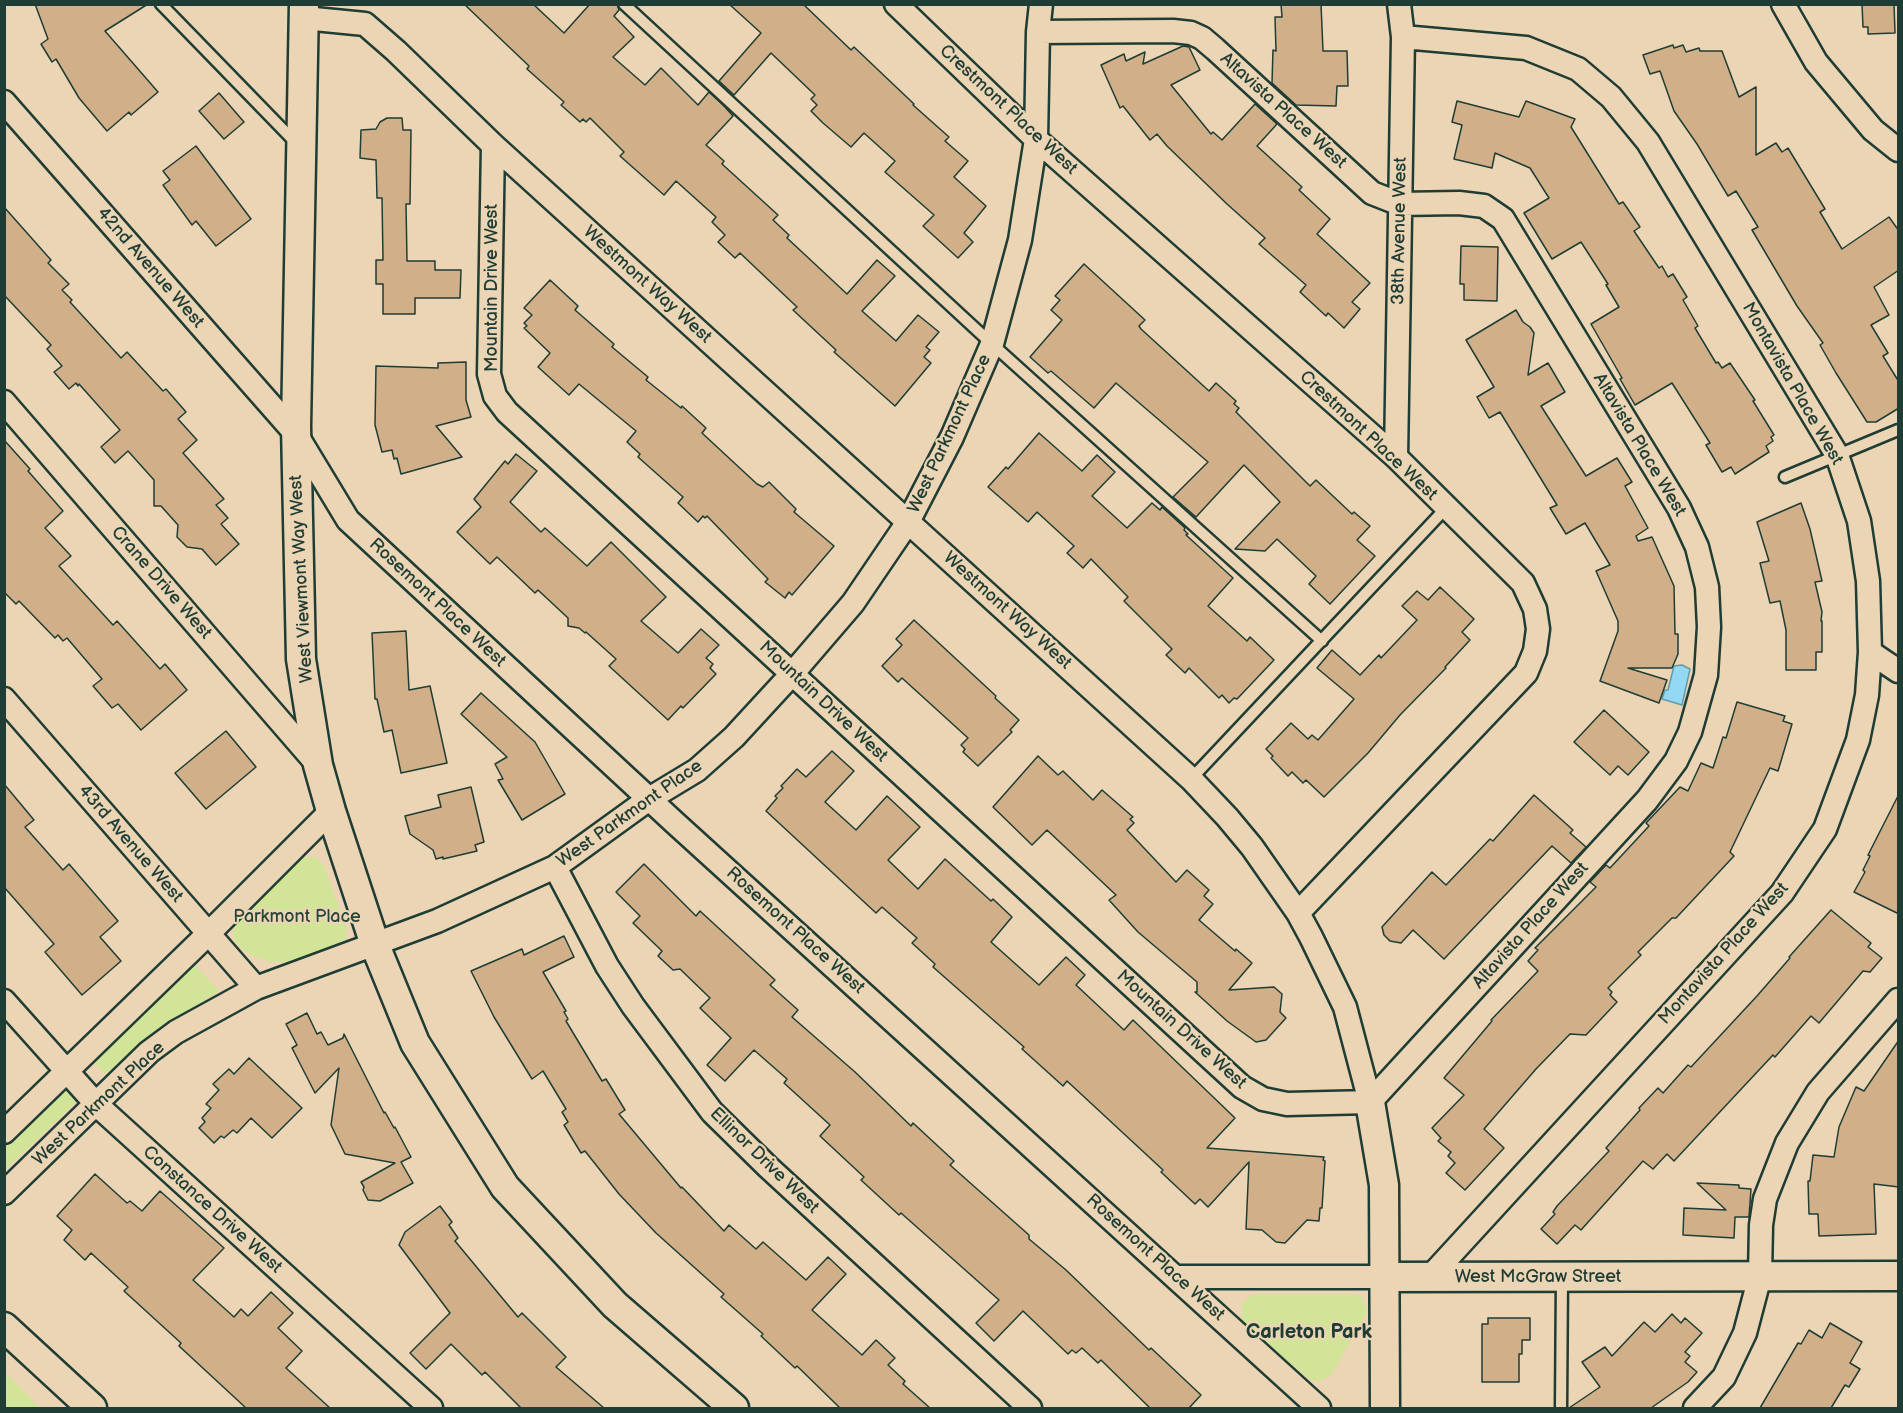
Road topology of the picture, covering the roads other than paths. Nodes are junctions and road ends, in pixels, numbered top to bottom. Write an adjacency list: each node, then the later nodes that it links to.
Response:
1 (161, 4): 13 (lane)
2 (624, 4): 16 (lane)
3 (896, 4): 11 (street, Crestmont Place West)
4 (1041, 4): 8 (street, West Parkmont Place)
5 (1399, 4): 9 (street, 38th Avenue West)
6 (1784, 4): 14 (street)
7 (304, 11): 12 (street, Westmont Way West); 13 (street, West Viewmont Way West)
8 (1038, 32): 11 (street, West Parkmont Place); 15 (street, Altavista Place West)
9 (1403, 37): 15 (street, 38th Avenue West); 20 (street, Montavista Place West)
10 (4, 102): 19 (street, 42nd Avenue West)
11 (1036, 139): 16 (street, West Parkmont Place); 21 (street, Crestmont Place West)
12 (493, 145): 24 (street, Westmont Way West); 28 (street, Mountain Drive West)
13 (301, 149): 19 (street, West Viewmont Way West)
14 (1899, 150)
15 (1400, 204): 21 (street, 38th Avenue West); 42 (street, Altavista Place West)
16 (992, 344): 24 (street, West Parkmont Place); 25 (lane)
17 (4, 402): 30 (street, Crane Drive West)
18 (1899, 430): 20 (lane)
19 (296, 434): 30 (street, West Viewmont Way West); 32 (street, Rosemont Place West)
20 (1837, 455): 22 (lane); 26 (street, Montavista Place West)
21 (1396, 457): 23 (street, Crestmont Place West)
22 (1785, 477)
23 (1446, 508): 25 (lane); 35 (street, Crestmont Place West)
24 (908, 522): 28 (street, West Parkmont Place); 31 (street, Westmont Way West)
25 (1322, 641): 31 (lane)
26 (1870, 652): 27 (street); 50 (street, Montavista Place West)
27 (1899, 671)
28 (792, 674): 32 (street, West Parkmont Place); 42 (street, Mountain Drive West)
29 (4, 699): 36 (street, 43rd Avenue West)
30 (318, 765): 33 (street, West Viewmont Way West)
31 (1191, 779): 35 (street, Westmont Way West)
32 (649, 799): 34 (street, West Parkmont Place); 48 (street, Rosemont Place West)
33 (332, 812): 36 (street); 37 (street, West Viewmont Way West)
34 (555, 867): 37 (street, West Parkmont Place); 56 (street, Ellinor Drive West)
35 (1298, 914): 42 (street, Westmont Way West)
36 (208, 934): 38 (street, 43rd Avenue West); 41 (street)
37 (375, 945): 38 (street, West Parkmont Place); 55 (street, West Viewmont Way West)
38 (256, 988): 43 (street, West Parkmont Place)
39 (1899, 1000): 46 (street)
40 (4, 1001): 41 (street, Constance Drive West)
41 (66, 1071): 43 (street, Constance Drive West); 44 (street)
42 (1370, 1102): 49 (street, Westmont Way West)
43 (97, 1105): 45 (street, West Parkmont Place); 54 (street, Constance Drive West)
44 (4, 1132)
45 (4, 1193)
46 (1760, 1276): 47 (street, West McGraw Street); 51 (street, West McGraw Street); 60 (street)
47 (1899, 1276)
48 (1177, 1277): 49 (street, West McGraw Street); 57 (street, Rosemont Place West)
49 (1384, 1277): 50 (street, West McGraw Street); 58 (street, Westmont Way West)
50 (1430, 1277): 51 (street, West McGraw Street)
51 (1562, 1277): 59 (lane)
52 (4, 1327): 53 (street)
53 (92, 1408)
54 (431, 1408)
55 (734, 1408)
56 (1030, 1408)
57 (1319, 1408)
58 (1385, 1408)
59 (1561, 1408)
60 (1695, 1408)

